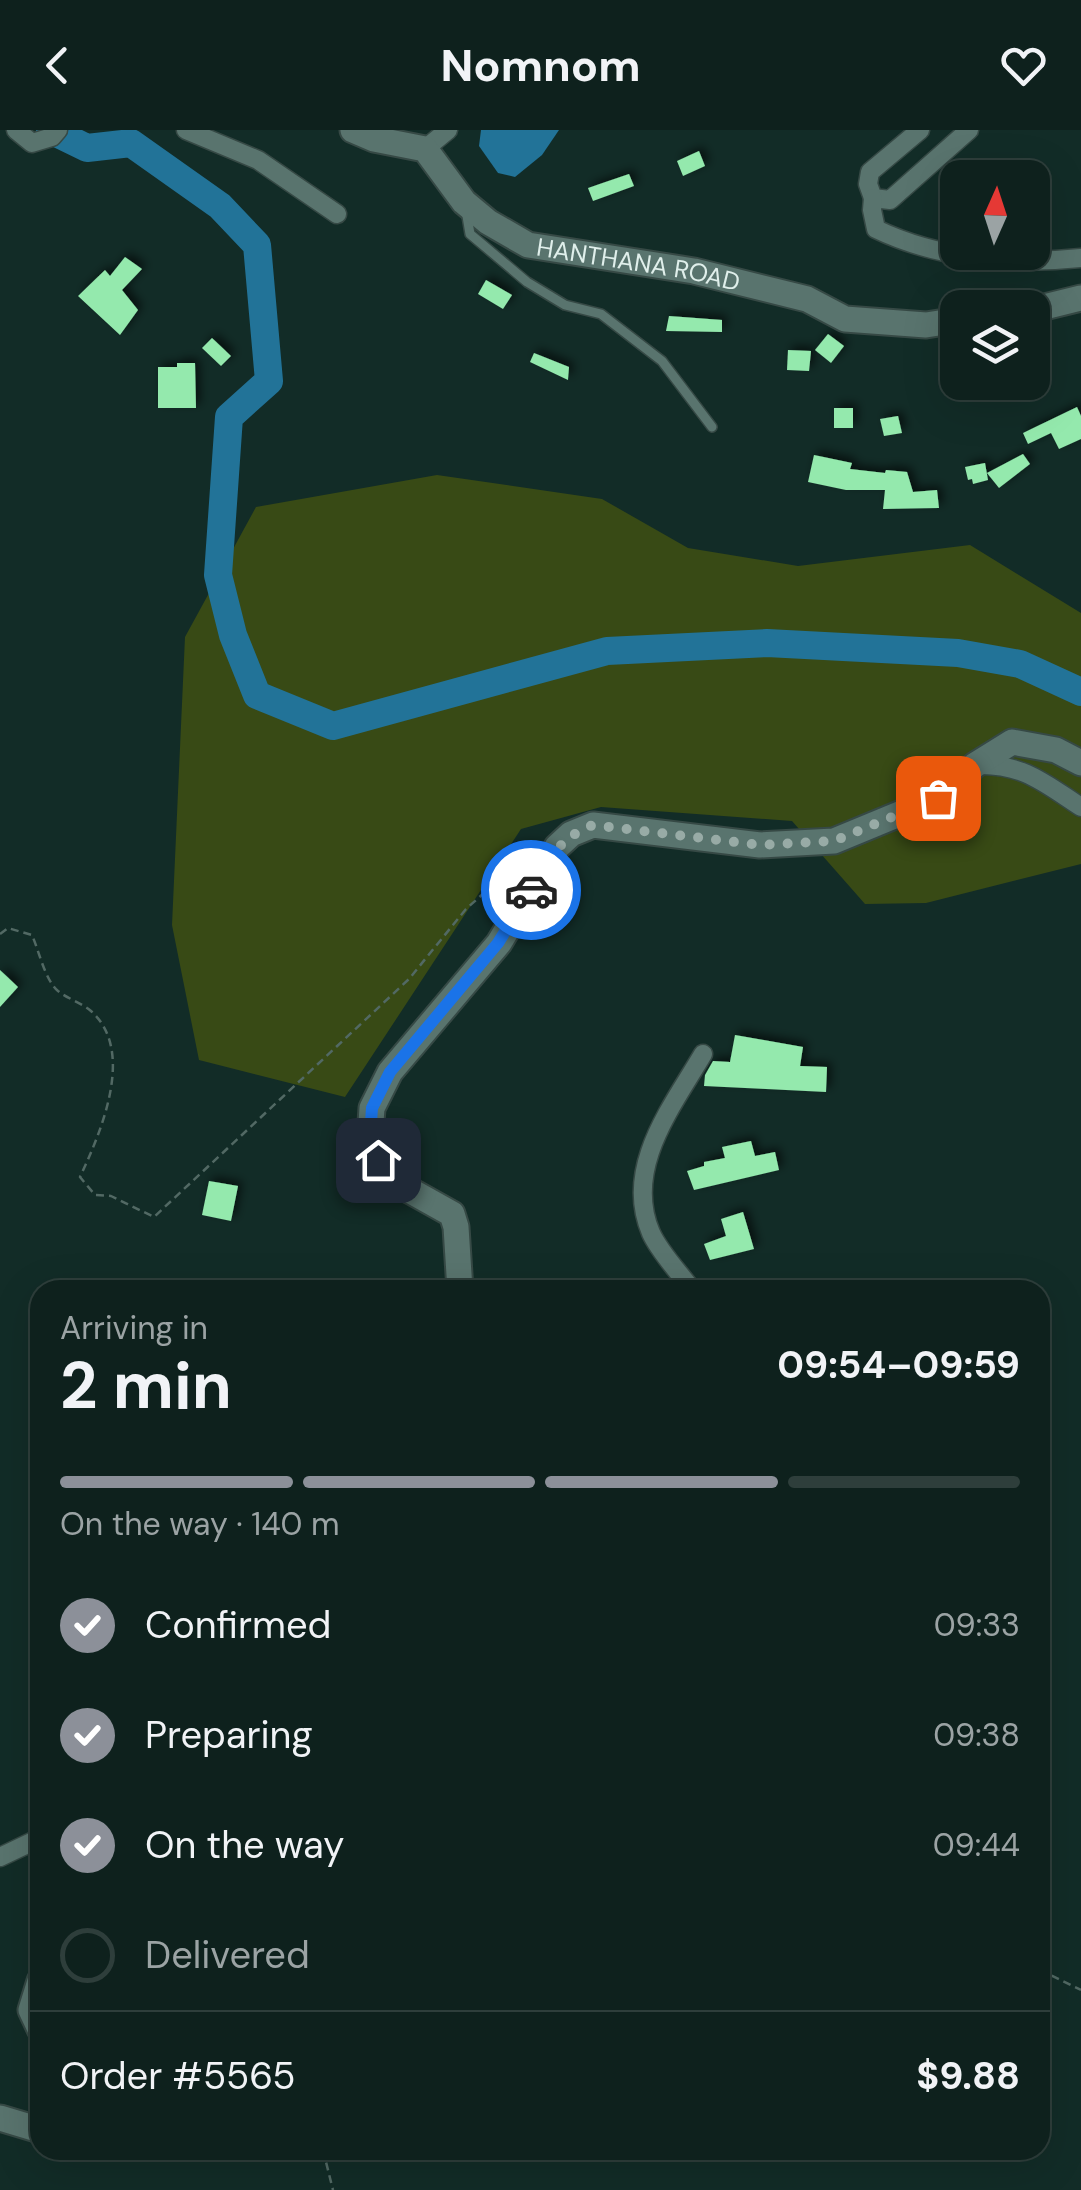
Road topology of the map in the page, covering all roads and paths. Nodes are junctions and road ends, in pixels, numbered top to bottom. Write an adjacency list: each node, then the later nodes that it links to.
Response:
1 (16, 130): 7 (street)
2 (186, 130): 11 (street)
3 (354, 130): 8 (street)
4 (448, 130): 8 (street)
5 (920, 130): 9 (street)
6 (970, 130): 9 (street)
7 (55, 134)
8 (426, 150): 10 (street, HANTHANA ROAD)
9 (873, 198): 12 (street)
10 (464, 202): 15 (street, HANTHANA ROAD); 16 (lane)
11 (337, 214)
12 (1081, 258)
13 (1081, 298): 14 (street)
14 (1050, 306)
15 (940, 323)
16 (712, 427)
17 (1081, 763): 18 (street)
18 (975, 765): 19 (street); 20 (street)
19 (1081, 807)
20 (557, 847): 21 (path); 23 (street)
21 (0, 934)
22 (704, 1054): 24 (street)
23 (459, 1280)
24 (685, 1280)
25 (30, 1843): 26 (street)
26 (0, 1857)
27 (1050, 1975): 28 (path)
28 (1081, 1990)
29 (0, 2118): 30 (street)
30 (30, 2127)
31 (326, 2160): 32 (path)
32 (333, 2190)

